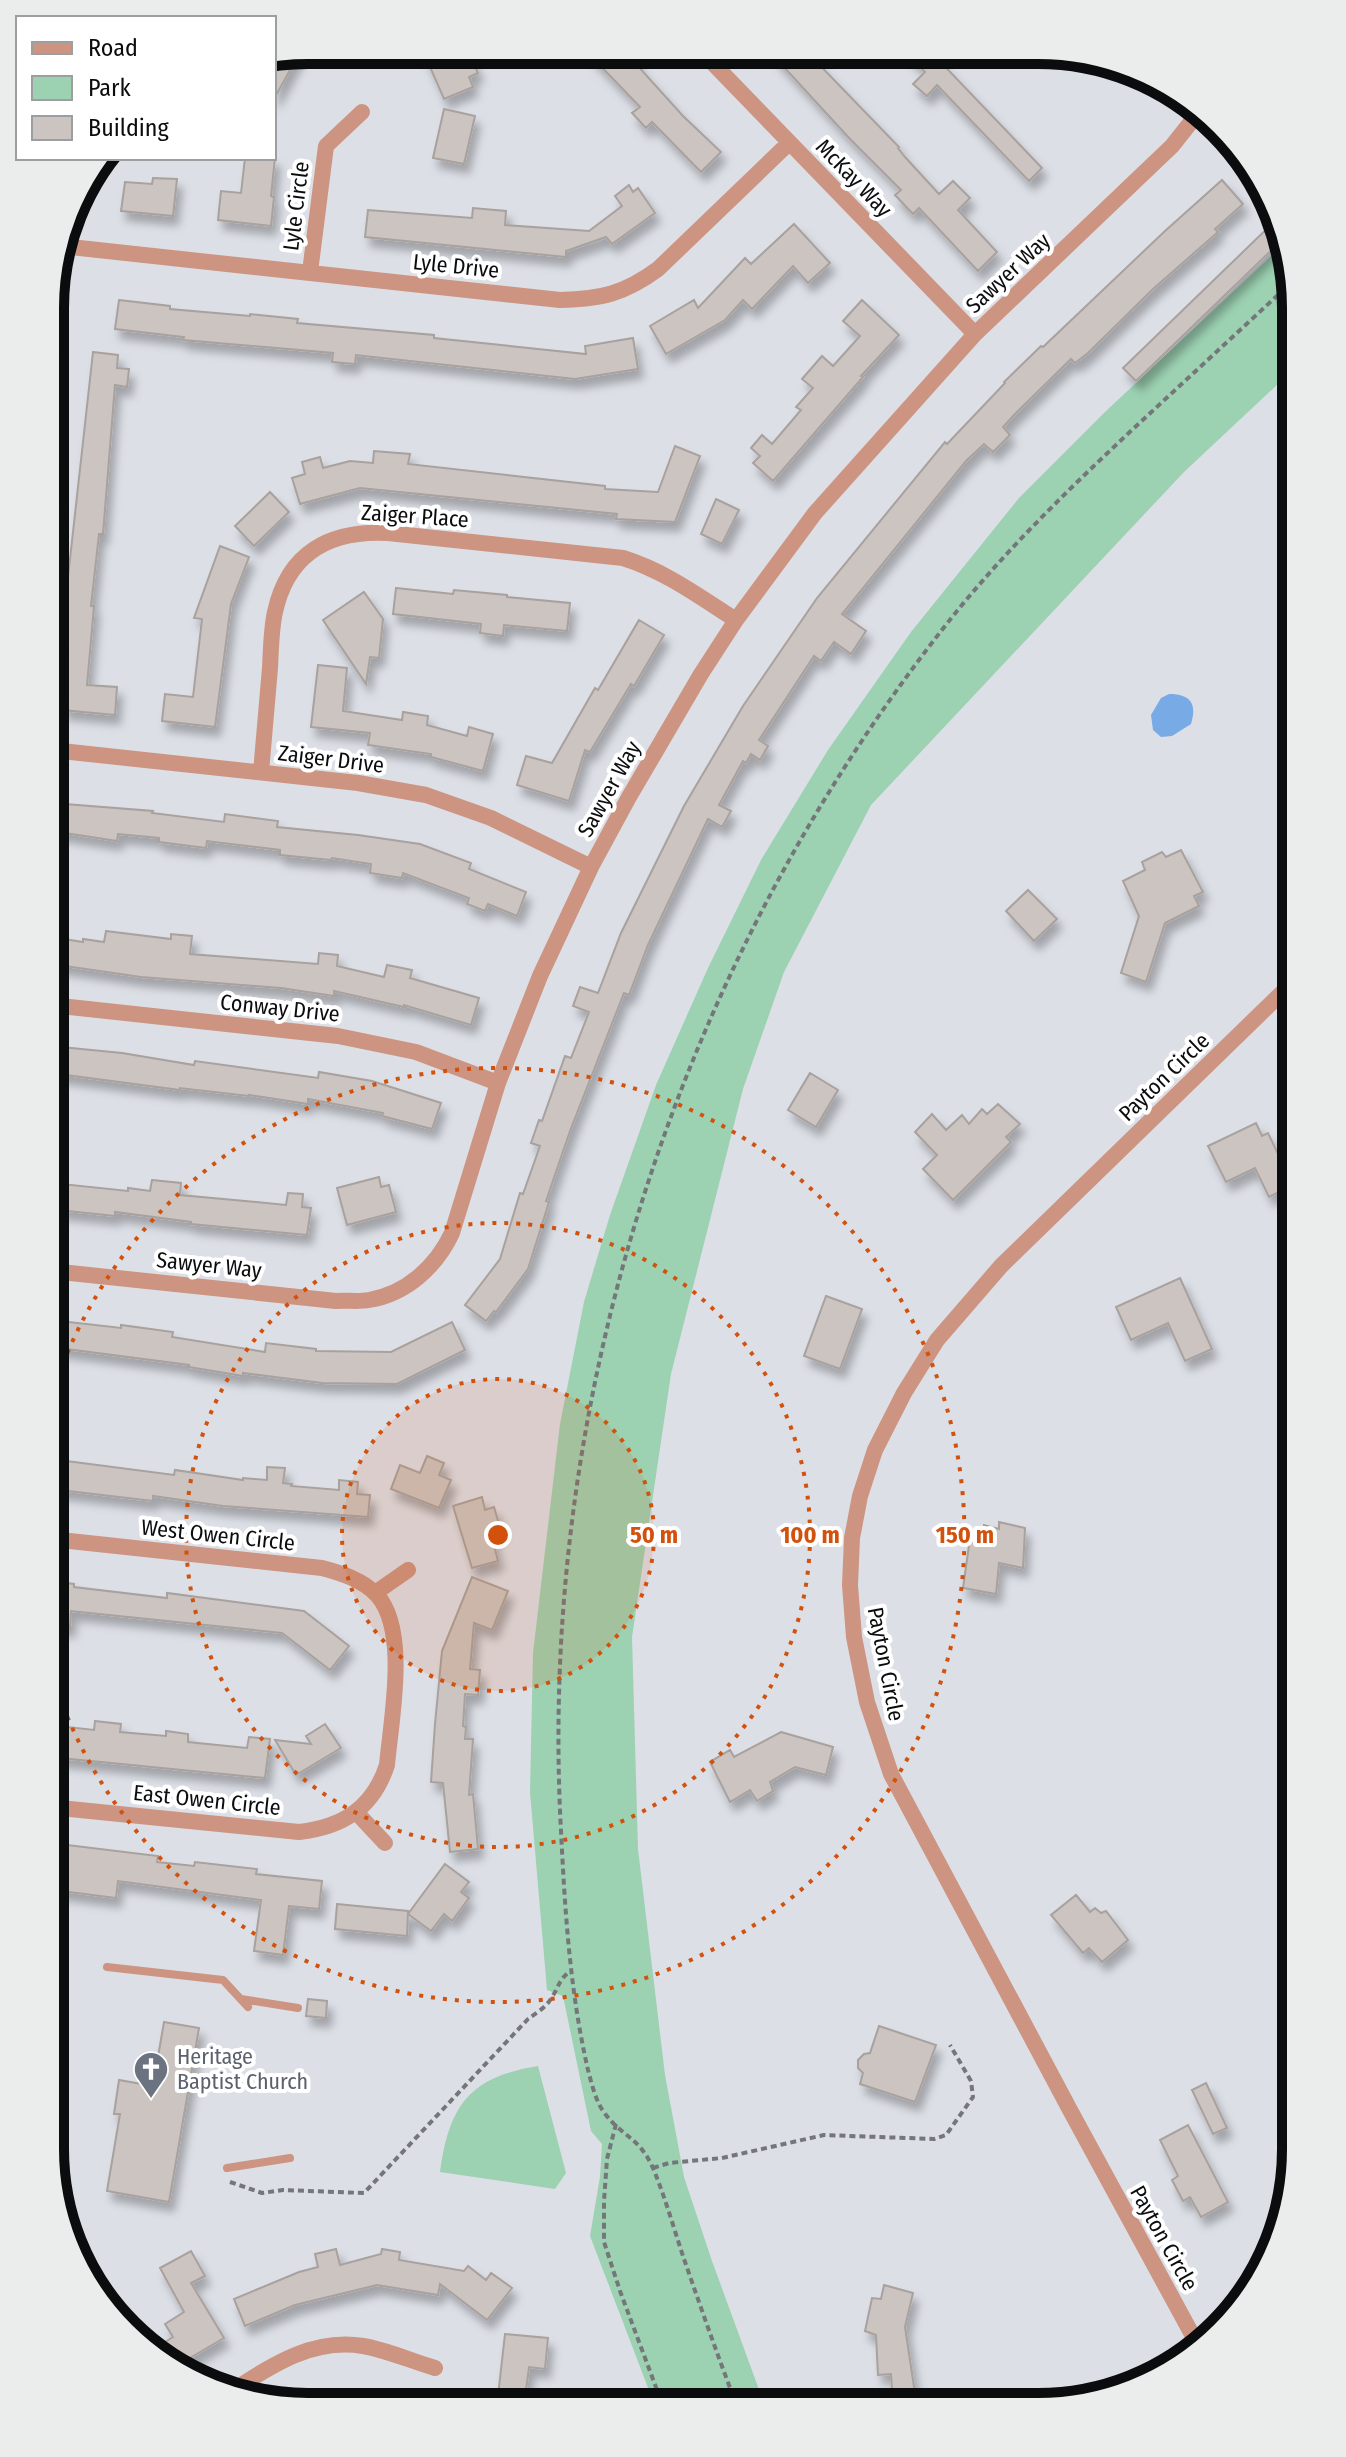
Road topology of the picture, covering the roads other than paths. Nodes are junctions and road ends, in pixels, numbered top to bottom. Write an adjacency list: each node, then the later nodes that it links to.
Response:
1 (713, 64): 4 (street, McKay Way)
2 (362, 112): 6 (street, Lyle Circle)
3 (1193, 119): 7 (street, Sawyer Way)
4 (789, 143): 6 (street, Lyle Drive); 7 (street, McKay Way)
5 (72, 247): 6 (street, Lyle Drive)
6 (310, 272)
7 (975, 334): 8 (street, Sawyer Way)
8 (736, 620): 10 (street, Zaiger Place); 11 (street, Sawyer Way)
9 (64, 751): 10 (street, Zaiger Drive)
10 (261, 772): 11 (street, Zaiger Drive)
11 (591, 867): 14 (street, Sawyer Way)
12 (1282, 993): 28 (street, Payton Circle)
13 (64, 1006): 14 (street, Conway Drive)
14 (498, 1083): 15 (street, Sawyer Way)
15 (64, 1272)
16 (64, 1540): 18 (street, West Owen Circle)
17 (408, 1570): 18 (street)
18 (375, 1593): 20 (street, East Owen Circle)
19 (64, 1808): 20 (street, East Owen Circle)
20 (356, 1812): 21 (street)
21 (385, 1843)
22 (107, 1967): 23 (lane)
23 (240, 1999): 24 (lane); 25 (lane)
24 (248, 2007)
25 (298, 2008)
26 (290, 2158): 27 (lane)
27 (227, 2168)
28 (1194, 2337)
29 (435, 2368): 30 (street)
30 (243, 2384)

